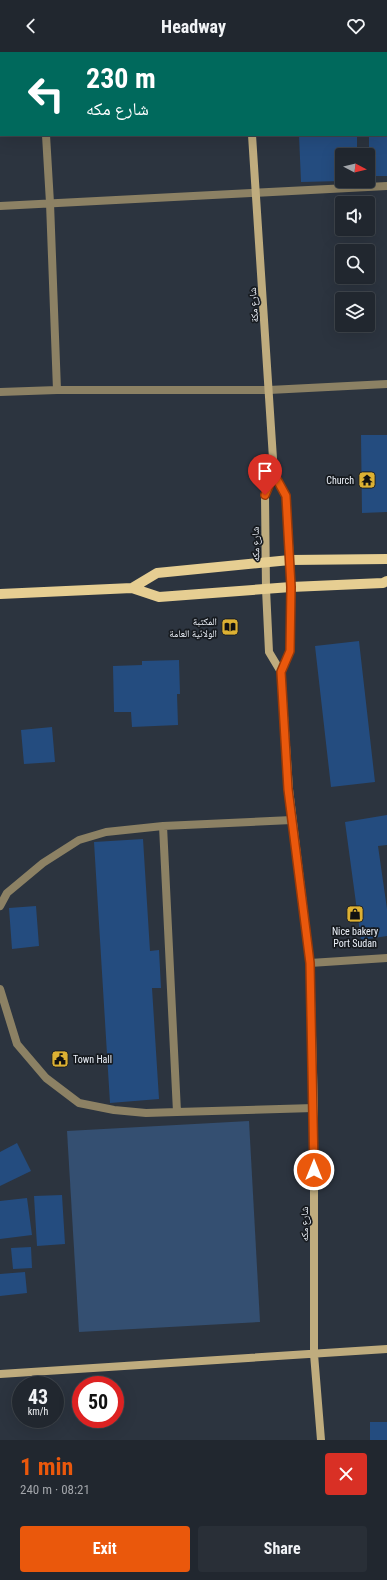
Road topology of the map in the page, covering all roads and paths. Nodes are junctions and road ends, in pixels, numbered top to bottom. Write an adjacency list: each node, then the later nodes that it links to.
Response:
1 (46, 136): 5 (street)
2 (252, 136): 4 (main road, شارع مكة)
3 (387, 186): 4 (street)
4 (255, 193): 5 (street); 9 (main road, شارع مكة)
5 (50, 203): 6 (street); 8 (street)
6 (0, 206)
7 (387, 384): 9 (street)
8 (57, 390): 9 (street); 10 (street)
9 (269, 390): 11 (main road, شارع مكة)
10 (0, 392)
11 (274, 474): 13 (main road, شارع مكه); 14 (main road, شارع مكه)
12 (387, 559): 13 (main road)
13 (290, 560): 14 (main road); 16 (main road, شارع مكه)
14 (266, 562): 17 (main road); 18 (main road, شارع مكه)
15 (387, 581): 16 (main road)
16 (291, 587): 18 (main road); 20 (main road, شارع مكه)
17 (132, 588): 18 (main road); 19 (main road)
18 (266, 589): 20 (main road, شارع مكه)
19 (0, 594)
20 (281, 672): 21 (main road, شارع مكه)
21 (292, 820): 22 (street); 25 (main road, شارع مكه)
22 (163, 826): 23 (street); 28 (street)
23 (0, 906)
24 (387, 958): 25 (street)
25 (310, 963): 27 (main road, شارع مكه)
26 (0, 989): 28 (street)
27 (314, 1108): 28 (street); 30 (main road, شارع مكه)
28 (177, 1112)
29 (387, 1349): 30 (main road)
30 (314, 1354): 31 (main road); 32 (main road, شارع مكه)
31 (0, 1374)
32 (321, 1440)

